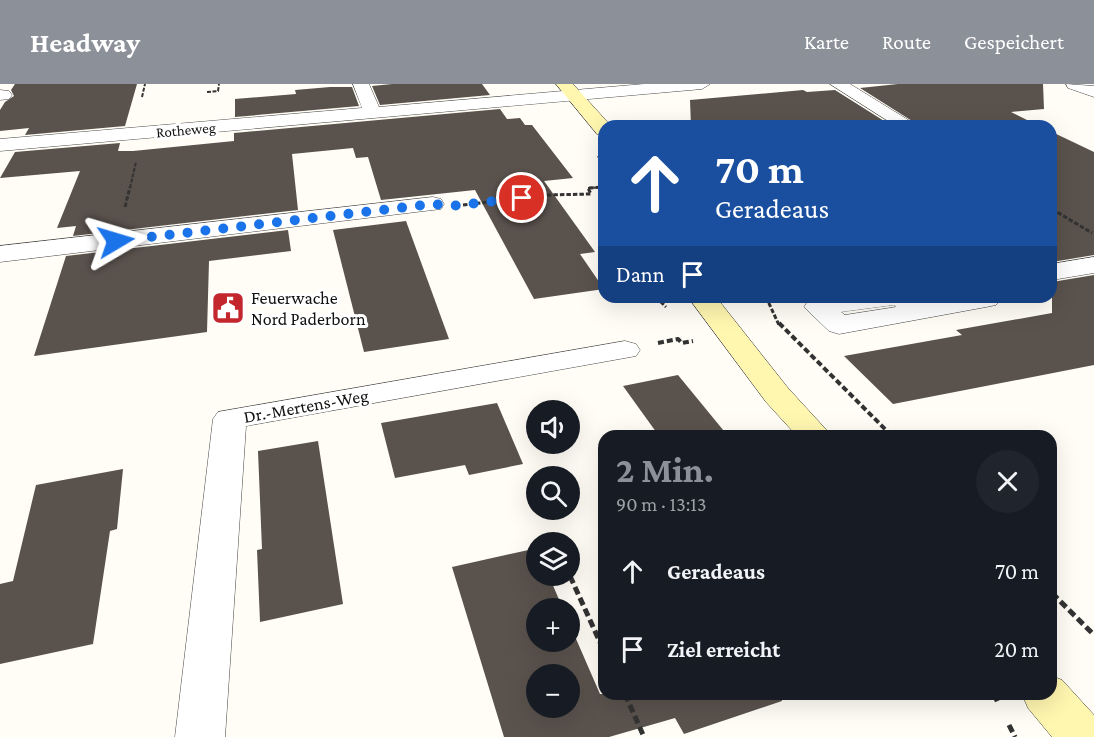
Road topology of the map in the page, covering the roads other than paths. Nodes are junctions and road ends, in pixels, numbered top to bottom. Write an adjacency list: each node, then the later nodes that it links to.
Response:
1 (361, 84): 7 (street)
2 (702, 84): 5 (street, Rotheweg)
3 (838, 84): 8 (street)
4 (1074, 84): 6 (street)
5 (570, 90): 7 (street, Rotheweg); 9 (street)
6 (1094, 92)
7 (372, 114): 10 (street, Rotheweg)
8 (899, 120)
9 (598, 123)
10 (0, 146)
11 (433, 204): 12 (street)
12 (0, 254)
13 (1094, 265): 14 (street)
14 (1057, 271)
15 (707, 303): 17 (street)
16 (625, 350): 19 (street, Dr.-Mertens-Weg)
17 (809, 430)
18 (1050, 700): 20 (street)
19 (200, 737)
20 (1082, 737)

